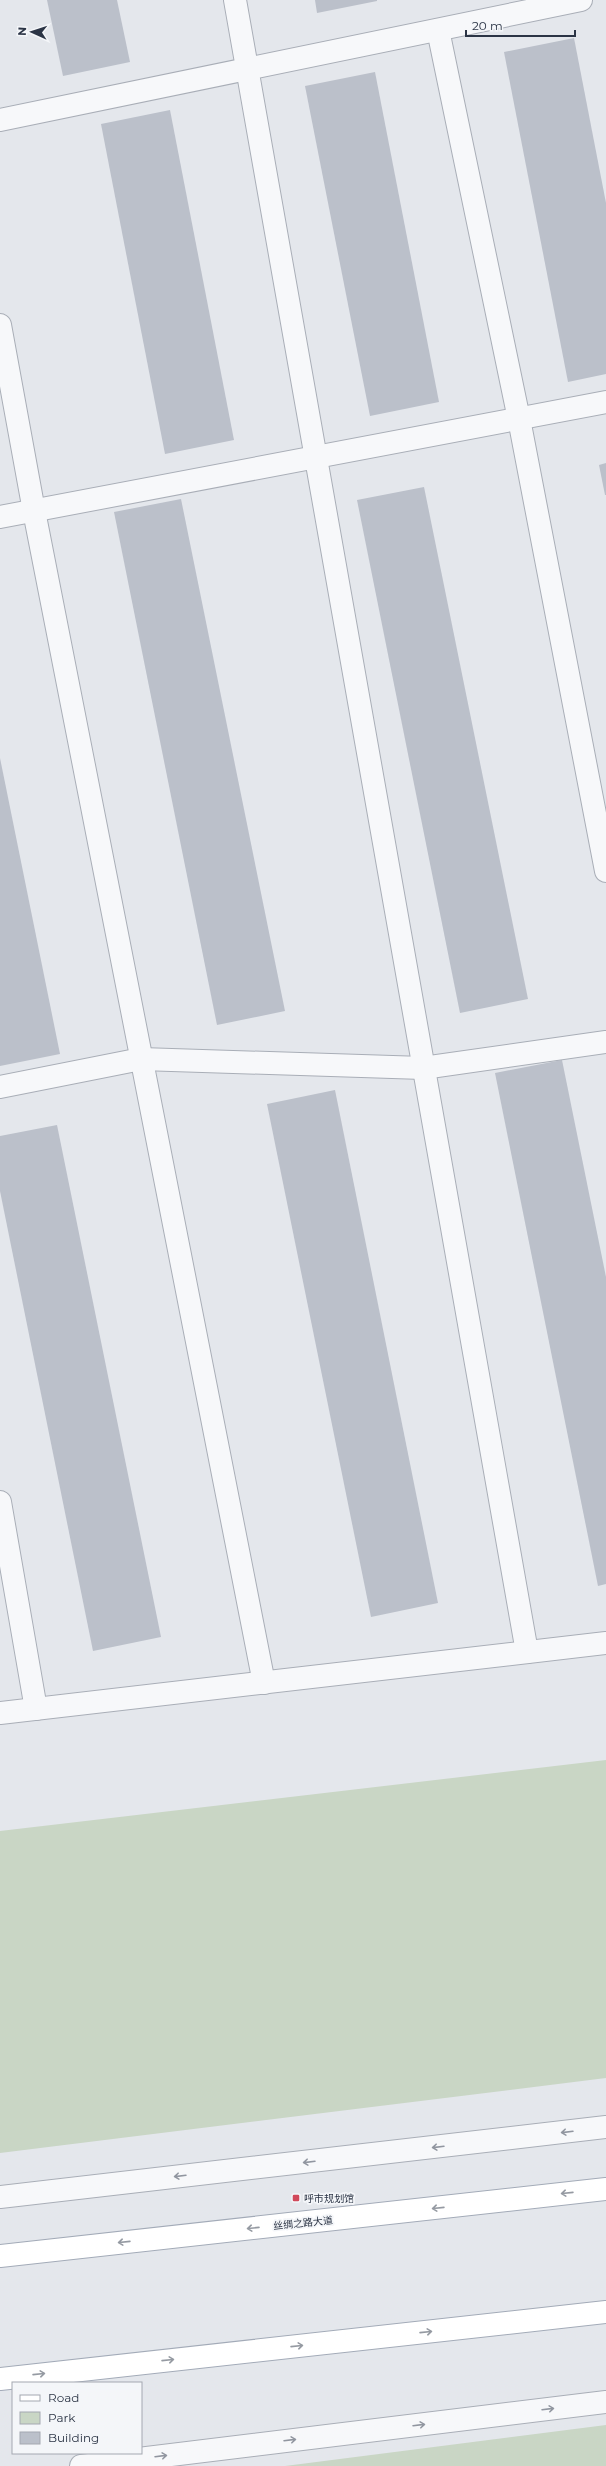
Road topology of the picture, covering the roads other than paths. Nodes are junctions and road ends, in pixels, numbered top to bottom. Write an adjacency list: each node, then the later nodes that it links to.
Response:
1 (235, 0): 5 (street)
2 (581, 0): 3 (street)
3 (499, 8): 4 (street)
4 (438, 30): 5 (street); 9 (street)
5 (248, 68): 6 (street); 10 (street)
6 (0, 120)
7 (0, 325): 11 (street)
8 (606, 402): 9 (street)
9 (519, 419): 10 (street); 13 (street)
10 (315, 458): 11 (street); 16 (street)
11 (34, 511): 12 (street); 15 (street)
12 (0, 518)
13 (606, 870)
14 (606, 1042): 16 (street)
15 (141, 1059): 16 (street); 17 (street); 21 (street)
16 (423, 1068): 20 (street)
17 (0, 1087)
18 (0, 1502): 22 (street)
19 (606, 1643): 20 (street)
20 (527, 1652): 21 (street)
21 (264, 1682): 22 (street)
22 (36, 1709): 23 (street)
23 (0, 1713)
24 (606, 2127): 26 (street, one-way to 26)
25 (606, 2189): 27 (main road, 丝绸之路大道, one-way to 27)
26 (0, 2197)
27 (0, 2256)
28 (606, 2312): 29 (main road, one-way to 28)
29 (0, 2379)
30 (606, 2402): 31 (street, one-way to 30)
31 (80, 2466)

